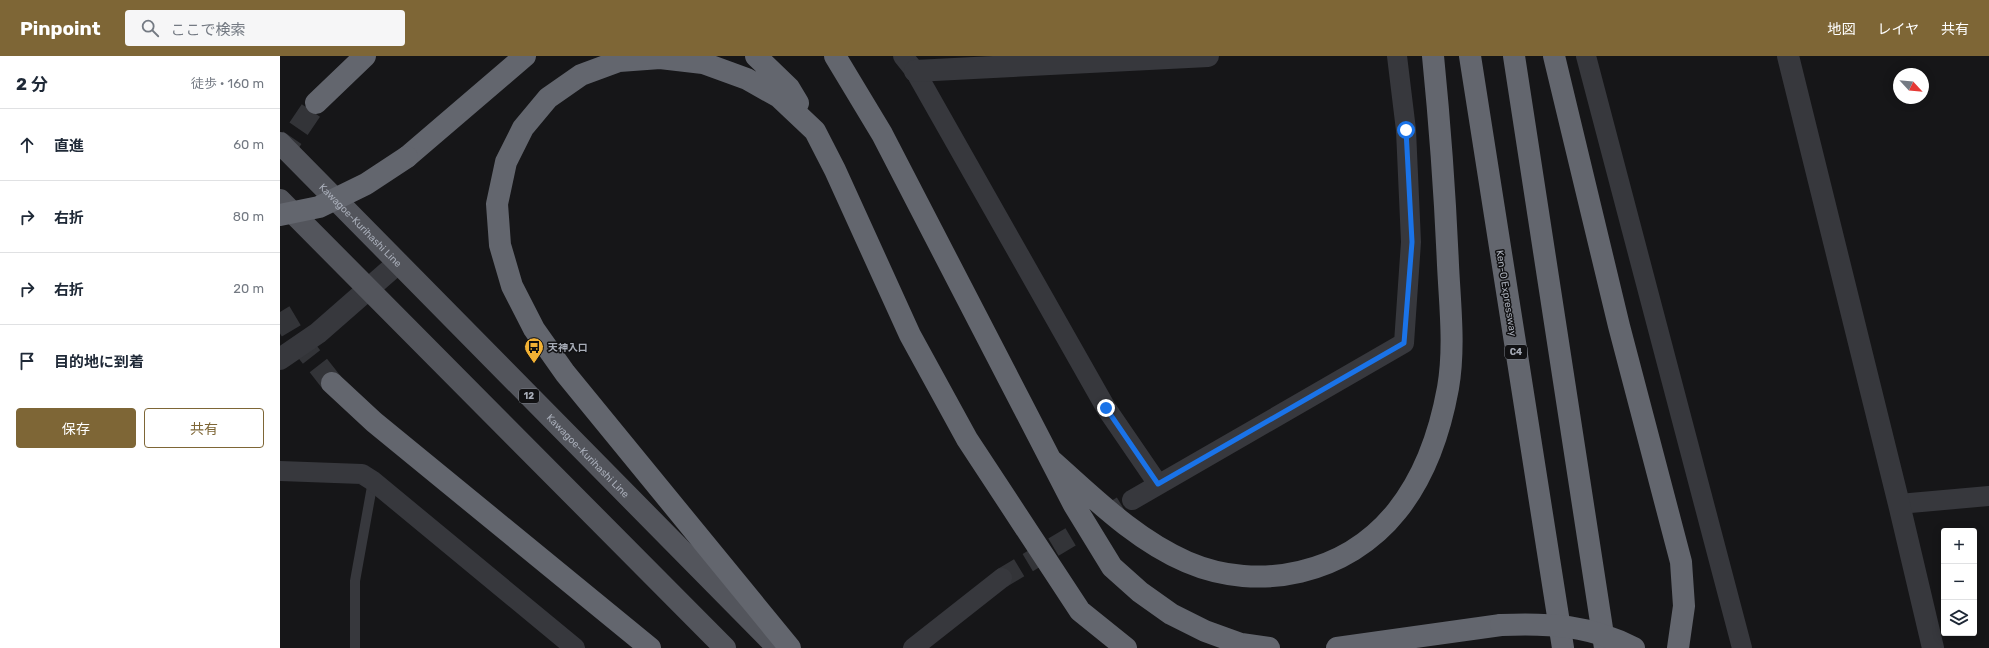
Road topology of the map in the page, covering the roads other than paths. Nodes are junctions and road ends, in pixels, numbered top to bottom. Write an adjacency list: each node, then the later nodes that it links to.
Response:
1 (365, 56): 16 (highway)
2 (525, 56): 20 (highway, bridge)
3 (756, 56): 17 (highway)
4 (825, 56): 15 (highway)
5 (835, 56): 15 (highway)
6 (1208, 56): 14 (street)
7 (1397, 56): 28 (street)
8 (1433, 56): 25 (highway)
9 (1470, 56): 45 (highway, Ken-O Expressway / C4)
10 (1514, 56): 46 (highway)
11 (1554, 56): 48 (highway)
12 (1586, 56): 49 (street)
13 (1788, 56): 31 (street)
14 (909, 63): 28 (street)
15 (851, 80): 25 (highway)
16 (316, 103)
17 (815, 131): 33 (highway); 39 (highway)
18 (280, 143): 21 (main road, Kawagoe-Kurihashi Line / 12)
19 (280, 200): 22 (main road)
20 (280, 215)
21 (398, 263): 22 (street); 38 (main road, Kawagoe-Kurihashi Line / 12)
22 (367, 290): 23 (street); 37 (main road)
23 (280, 359)
24 (332, 382): 36 (highway)
25 (1051, 460): 43 (highway)
26 (280, 471): 27 (street)
27 (373, 481): 34 (lane); 35 (street)
28 (1158, 484): 30 (street)
29 (1989, 496): 31 (street)
30 (1132, 500)
31 (1899, 504): 50 (street)
32 (1002, 578): 40 (street)
33 (1080, 611): 41 (highway); 42 (highway)
34 (355, 648)
35 (575, 648)
36 (650, 648)
37 (724, 648)
38 (778, 648)
39 (790, 648)
40 (913, 648)
41 (1108, 648)
42 (1126, 648)
43 (1269, 648)
44 (1337, 648): 47 (highway, bridge)
45 (1563, 648)
46 (1605, 648)
47 (1634, 648)
48 (1678, 648)
49 (1742, 648)
50 (1933, 648)

